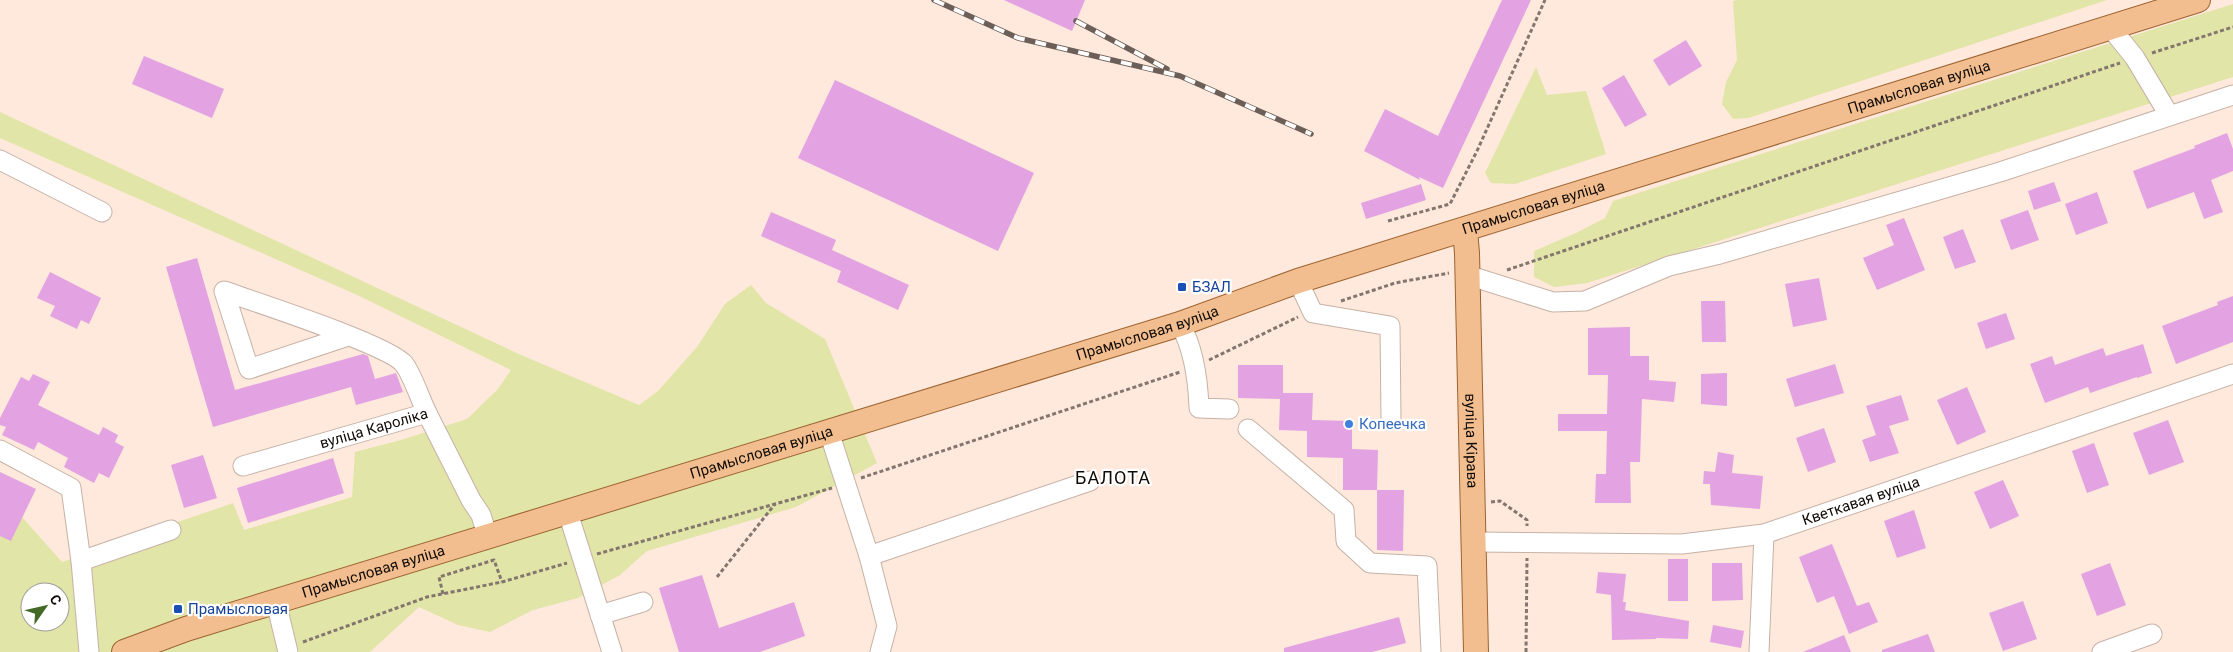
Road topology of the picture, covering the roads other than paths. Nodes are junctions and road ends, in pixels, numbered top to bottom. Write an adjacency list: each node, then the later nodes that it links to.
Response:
1 (2198, 0): 2 (main road, Прамысловая вуліца)
2 (2111, 28): 4 (street); 7 (main road, Прамысловая вуліца)
3 (2233, 95): 4 (street)
4 (2169, 115): 8 (street)
5 (1, 162): 6 (street)
6 (102, 212)
7 (1465, 230): 8 (main road, вуліца Кірава); 9 (main road, Прамысловая вуліца)
8 (1467, 273): 25 (main road, вуліца Кірава)
9 (1298, 281): 10 (main road, Прамысловая вуліца); 15 (street)
10 (1180, 324): 13 (street); 17 (main road, Прамысловая вуліца)
11 (348, 336): 11 (street); 14 (street)
12 (2233, 374): 23 (street, Кветкавая вуліца)
13 (1229, 408)
14 (427, 413): 19 (street, вуліца Кароліка); 24 (street, вуліца Кароліка)
15 (1391, 420)
16 (1248, 429): 37 (street)
17 (829, 432): 21 (main road, Прамысловая вуліца); 26 (street)
18 (0, 450): 27 (street)
19 (244, 466)
20 (1090, 481): 26 (street)
21 (568, 513): 24 (main road, Прамысловая вуліца); 30 (street)
22 (171, 530): 27 (street)
23 (1764, 534): 25 (street, Кветкавая вуліца); 39 (street)
24 (488, 538): 28 (main road, Прамысловая вуліца)
25 (1475, 542): 38 (main road, вуліца Кірава)
26 (868, 556): 36 (street)
27 (81, 561): 33 (street)
28 (276, 602): 32 (street); 34 (main road, Прамысловая вуліца)
29 (642, 602): 30 (street)
30 (600, 615): 35 (street)
31 (2152, 634): 40 (street)
32 (287, 650)
33 (90, 652)
34 (124, 652)
35 (612, 652)
36 (880, 652)
37 (1431, 652)
38 (1476, 652)
39 (1759, 652)
40 (2102, 652)

